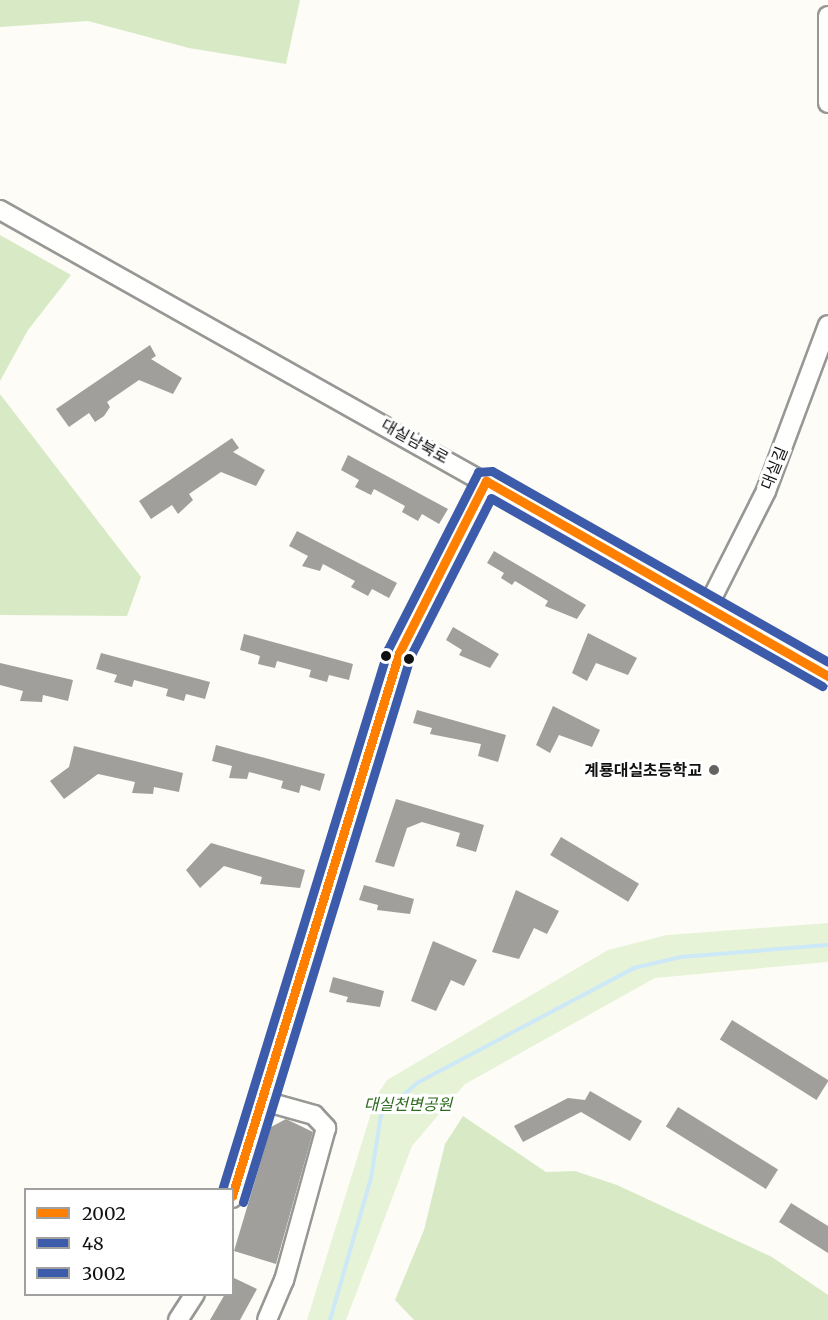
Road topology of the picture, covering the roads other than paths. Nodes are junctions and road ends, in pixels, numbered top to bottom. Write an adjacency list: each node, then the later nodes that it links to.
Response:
1 (828, 16): 2 (street)
2 (828, 103)
3 (0, 210): 5 (street, 대실남북로)
4 (828, 325): 6 (street, 대실길)
5 (486, 481): 6 (street, 대실남북로); 8 (street)
6 (708, 606): 7 (street, 대실남북로)
7 (828, 676)
8 (264, 1101): 9 (street); 12 (street)
9 (234, 1192)
10 (194, 1296): 11 (street)
11 (178, 1320)
12 (267, 1320)

